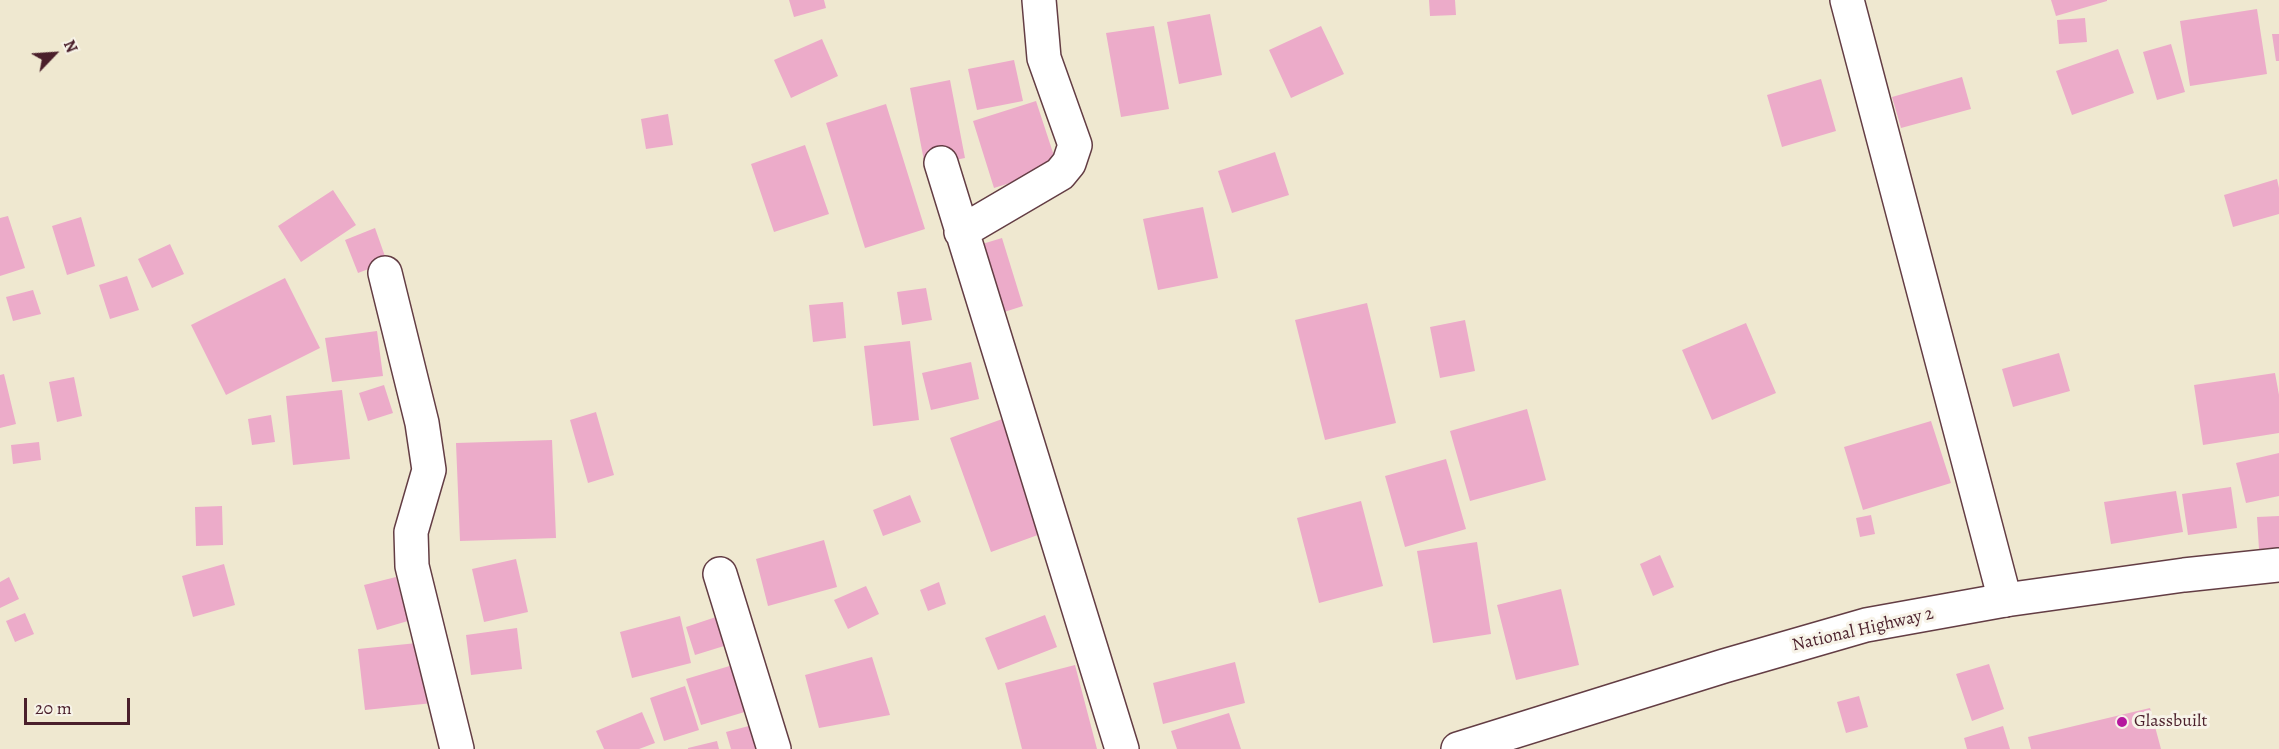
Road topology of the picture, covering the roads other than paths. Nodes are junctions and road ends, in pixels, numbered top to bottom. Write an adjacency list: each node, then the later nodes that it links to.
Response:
1 (1039, 0): 4 (street)
2 (1847, 0): 8 (street)
3 (941, 164): 4 (street)
4 (961, 232): 11 (street)
5 (385, 273): 9 (street)
6 (2279, 565): 8 (street, National Highway 2)
7 (720, 574): 10 (street)
8 (2005, 600): 12 (street, National Highway 2)
9 (457, 749)
10 (774, 749)
11 (1122, 749)
12 (1458, 749)

